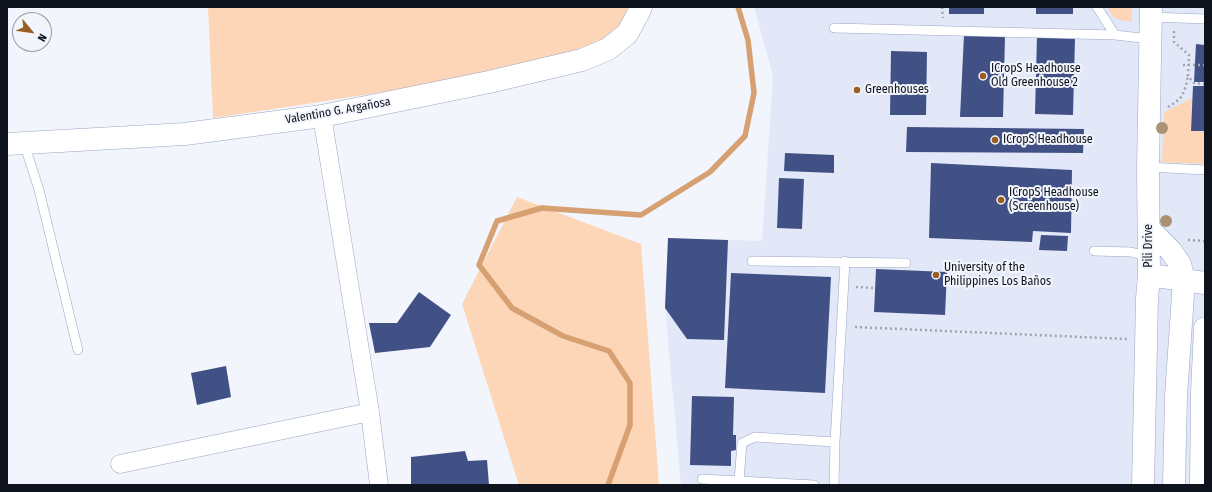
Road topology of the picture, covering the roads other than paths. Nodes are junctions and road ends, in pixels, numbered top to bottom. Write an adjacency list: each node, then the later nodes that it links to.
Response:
1 (641, 7): 8 (street, Valentino G. Argañosa)
2 (1097, 7): 6 (lane)
3 (1151, 12): 4 (lane); 7 (street, Pili Drive)
4 (1205, 19)
5 (834, 28): 6 (lane)
6 (1115, 35): 7 (lane)
7 (1151, 39): 10 (street, Pili Drive)
8 (322, 116): 9 (street, Valentino G. Argañosa); 22 (street)
9 (15, 144): 21 (lane)
10 (1148, 167): 11 (lane); 12 (street, Pili Drive)
11 (1205, 170)
12 (1149, 229): 17 (street, Pili Drive); 18 (street)
13 (1094, 251): 17 (lane)
14 (752, 261): 15 (lane)
15 (845, 261): 16 (lane); 23 (lane)
16 (906, 263)
17 (1149, 266): 18 (street); 30 (street, Pili Drive)
18 (1184, 280): 19 (street); 31 (street)
19 (1205, 283)
20 (1205, 328): 32 (street)
21 (78, 350)
22 (370, 412): 24 (street); 27 (street)
23 (835, 442): 26 (lane); 29 (lane)
24 (120, 464)
25 (702, 479): 26 (lane)
26 (739, 481): 28 (lane)
27 (379, 485)
28 (814, 485)
29 (834, 485)
30 (1143, 485)
31 (1174, 485)
32 (1201, 485)

